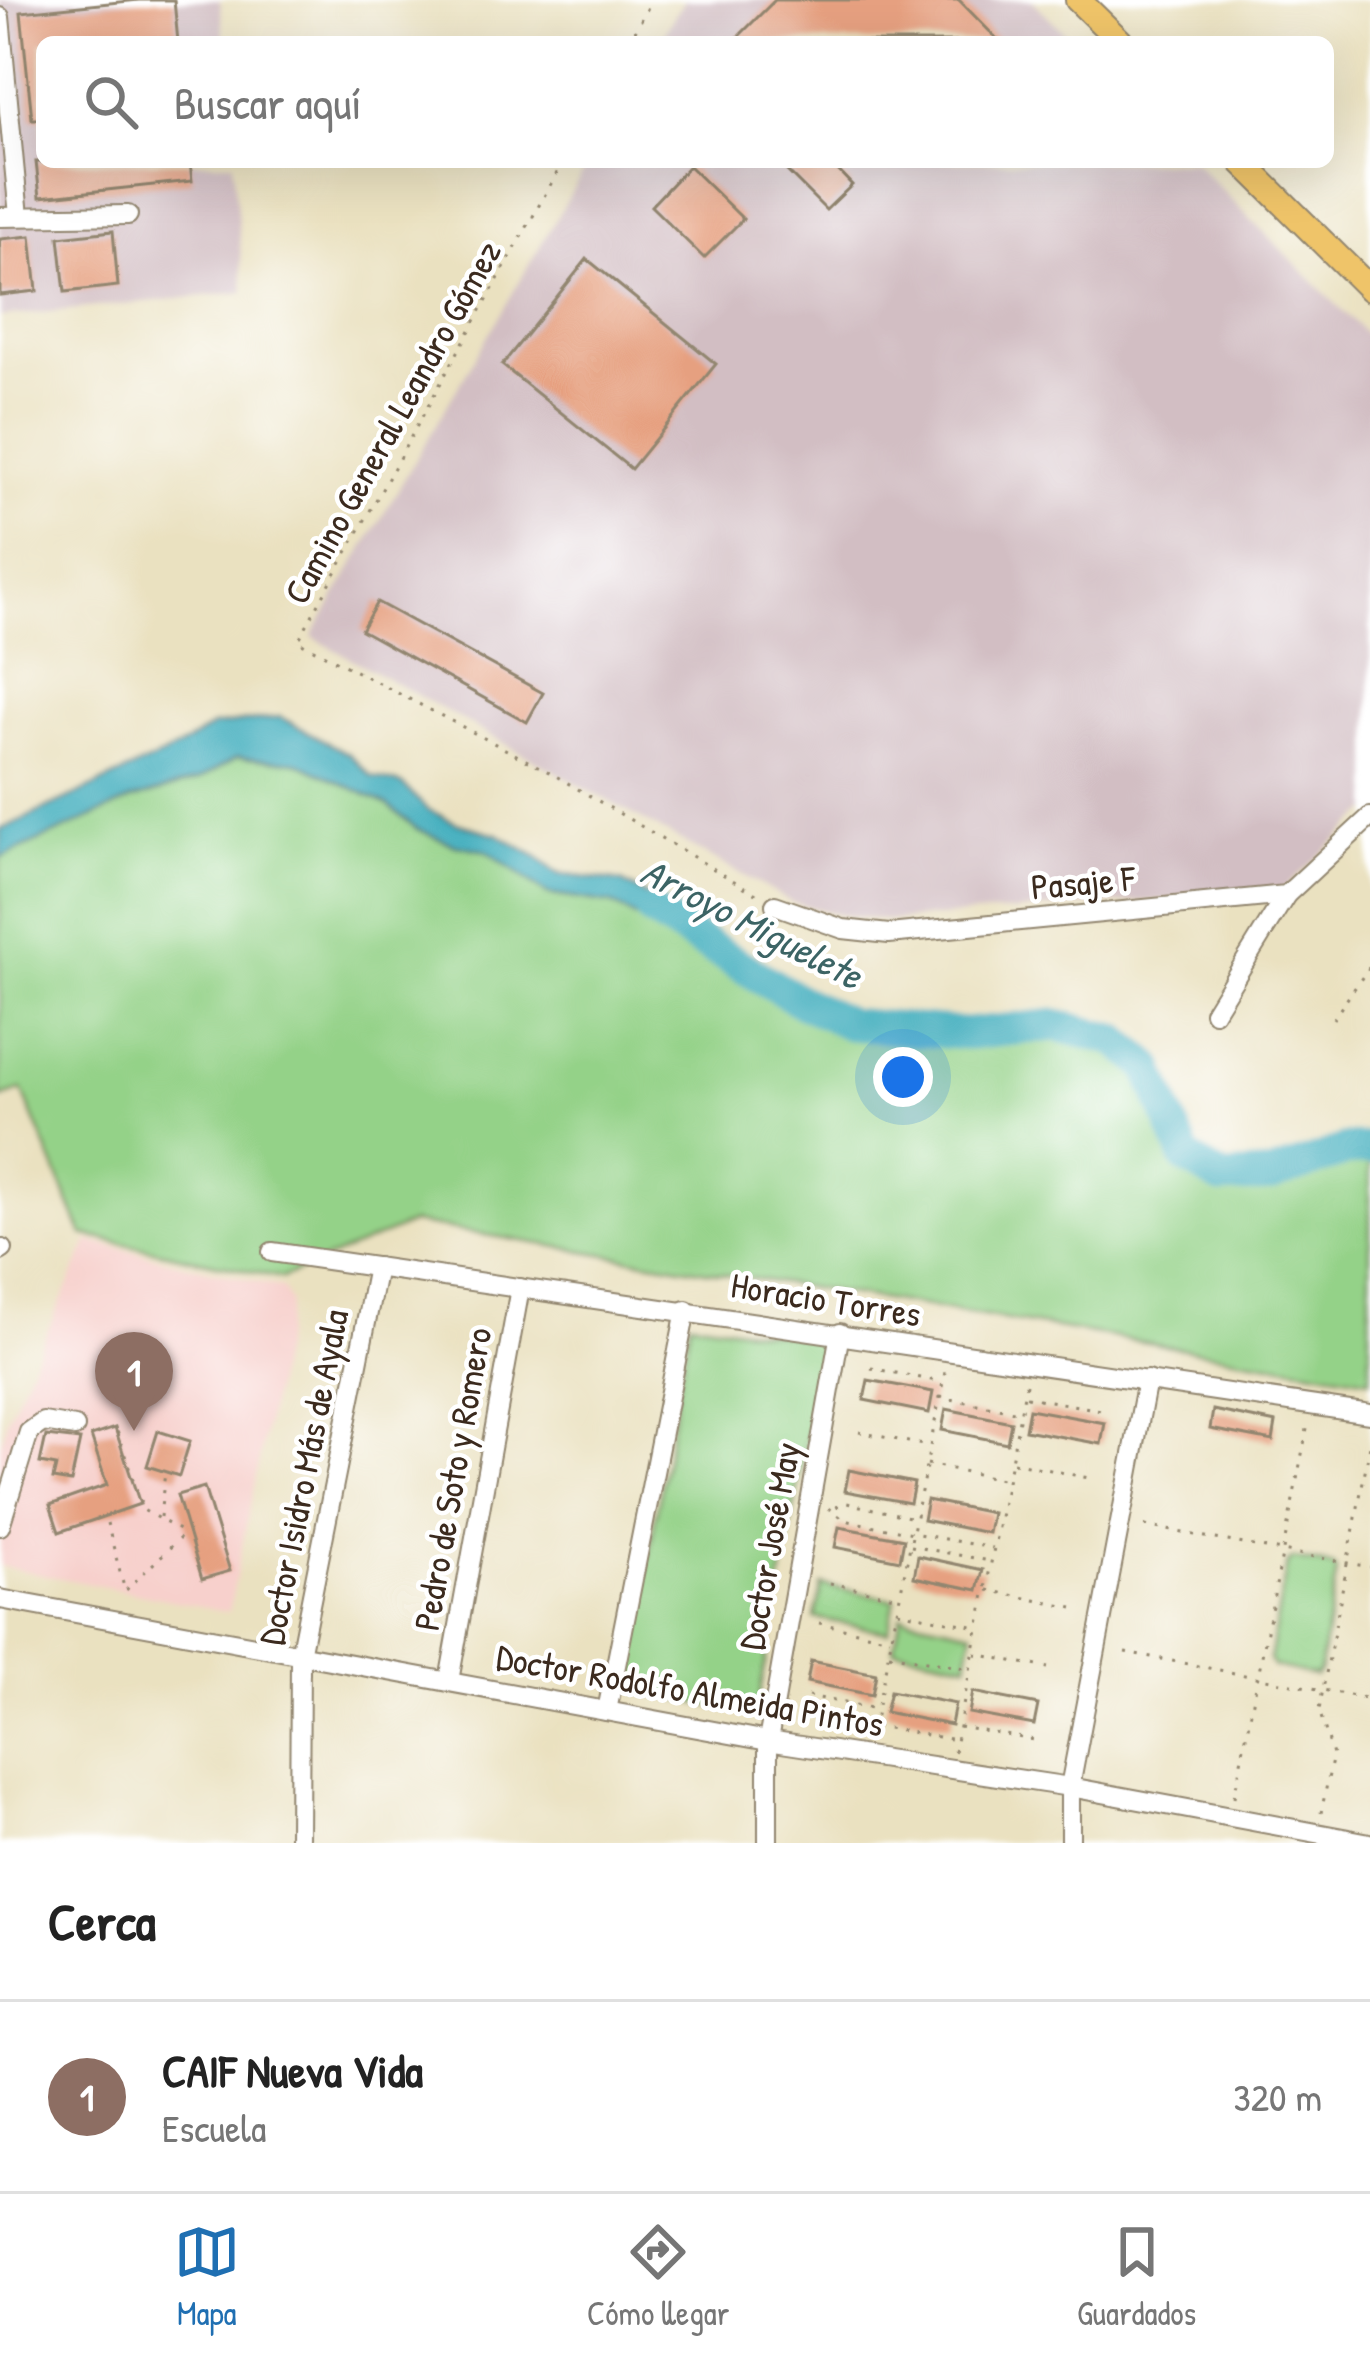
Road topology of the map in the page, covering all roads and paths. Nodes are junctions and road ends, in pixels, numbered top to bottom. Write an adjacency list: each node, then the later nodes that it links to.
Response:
1 (652, 0): 4 (path)
2 (1078, 0): 5 (main road)
3 (0, 17): 9 (street)
4 (632, 36)
5 (1115, 36)
6 (560, 168): 13 (path, Camino General Leandro Gómez)
7 (1248, 168): 10 (main road)
8 (128, 215): 9 (street)
9 (9, 217)
10 (1370, 289)
11 (1370, 818): 12 (street)
12 (1286, 895): 13 (street, Pasaje F); 15 (street)
13 (775, 905)
14 (1370, 966): 16 (path)
15 (1214, 1012)
16 (1333, 1019)
17 (272, 1252): 18 (street, Horacio Torres)
18 (376, 1268): 19 (street, Horacio Torres); 69 (street, Doctor Isidro Más de Ayala)
19 (520, 1288): 20 (street, Horacio Torres); 73 (street, Pedro de Soto y Romero)
20 (686, 1310): 21 (street, Horacio Torres); 78 (street)
21 (840, 1333): 22 (street, Horacio Torres); 43 (street, Doctor José May)
22 (949, 1353): 23 (street, Horacio Torres); 26 (path)
23 (1030, 1365): 25 (street, Horacio Torres); 27 (path)
24 (872, 1367): 26 (path)
25 (1147, 1380): 29 (street, Horacio Torres); 86 (street)
26 (943, 1383): 28 (path)
27 (1024, 1396): 30 (path); 31 (path)
28 (940, 1397): 31 (path); 37 (path)
29 (1312, 1405): 32 (street, Horacio Torres); 53 (path)
30 (1107, 1411)
31 (1021, 1412): 38 (path)
32 (1370, 1414)
33 (75, 1427): 48 (street)
34 (116, 1428): 46 (path)
35 (859, 1432): 37 (path)
36 (1370, 1445): 55 (path)
37 (930, 1446): 39 (path)
38 (1011, 1462): 41 (path); 42 (path)
39 (926, 1464): 42 (path); 45 (path)
40 (165, 1472): 46 (path)
41 (1093, 1479)
42 (1007, 1480): 52 (path)
43 (810, 1504): 44 (path); 83 (street, Doctor José May)
44 (832, 1509): 45 (path); 50 (path)
45 (916, 1518): 50 (path)
46 (160, 1519): 47 (path)
47 (107, 1523)
48 (0, 1526)
49 (1145, 1526): 53 (path)
50 (913, 1533): 51 (path); 52 (path)
51 (910, 1546): 54 (path); 59 (path)
52 (994, 1548): 54 (path)
53 (1284, 1550): 55 (path); 72 (path)
54 (992, 1562): 58 (path)
55 (1346, 1562): 56 (path); 74 (path)
56 (1370, 1567)
57 (830, 1583): 59 (path)
58 (986, 1590): 61 (path); 64 (path)
59 (900, 1597): 62 (path)
60 (0, 1599): 69 (street, Doctor Rodolfo Almeida Pintos)
61 (1073, 1608)
62 (897, 1611): 64 (path); 65 (path)
63 (819, 1623): 65 (path)
64 (979, 1627): 68 (path)
65 (892, 1638): 67 (path)
66 (1125, 1652): 72 (path)
67 (889, 1654): 71 (path); 77 (path)
68 (974, 1654): 70 (path); 71 (path)
69 (299, 1655): 73 (street, Doctor Rodolfo Almeida Pintos); 89 (street, Doctor Isidro Más de Ayala)
70 (1048, 1668)
71 (970, 1669): 80 (path)
72 (1258, 1678): 74 (path); 87 (path)
73 (449, 1681): 78 (street, Doctor Rodolfo Almeida Pintos)
74 (1322, 1690): 76 (path); 88 (path)
75 (808, 1696): 77 (path)
76 (1370, 1699)
77 (878, 1709): 79 (path)
78 (607, 1711): 83 (street, Doctor Rodolfo Almeida Pintos)
79 (874, 1725): 81 (path); 84 (path)
80 (959, 1727): 81 (path); 82 (path)
81 (956, 1740): 85 (path)
82 (1034, 1740)
83 (768, 1741): 84 (street, Doctor Rodolfo Almeida Pintos); 90 (street, Doctor José May)
84 (868, 1756): 85 (street, Doctor Rodolfo Almeida Pintos)
85 (951, 1769): 86 (street, Doctor Rodolfo Almeida Pintos)
86 (1070, 1787): 87 (street, Doctor Rodolfo Almeida Pintos); 91 (street)
87 (1231, 1815): 88 (street, Doctor Rodolfo Almeida Pintos)
88 (1317, 1832): 92 (street, Doctor Rodolfo Almeida Pintos)
89 (299, 1843)
90 (768, 1843)
91 (1070, 1843)
92 (1370, 1843)

